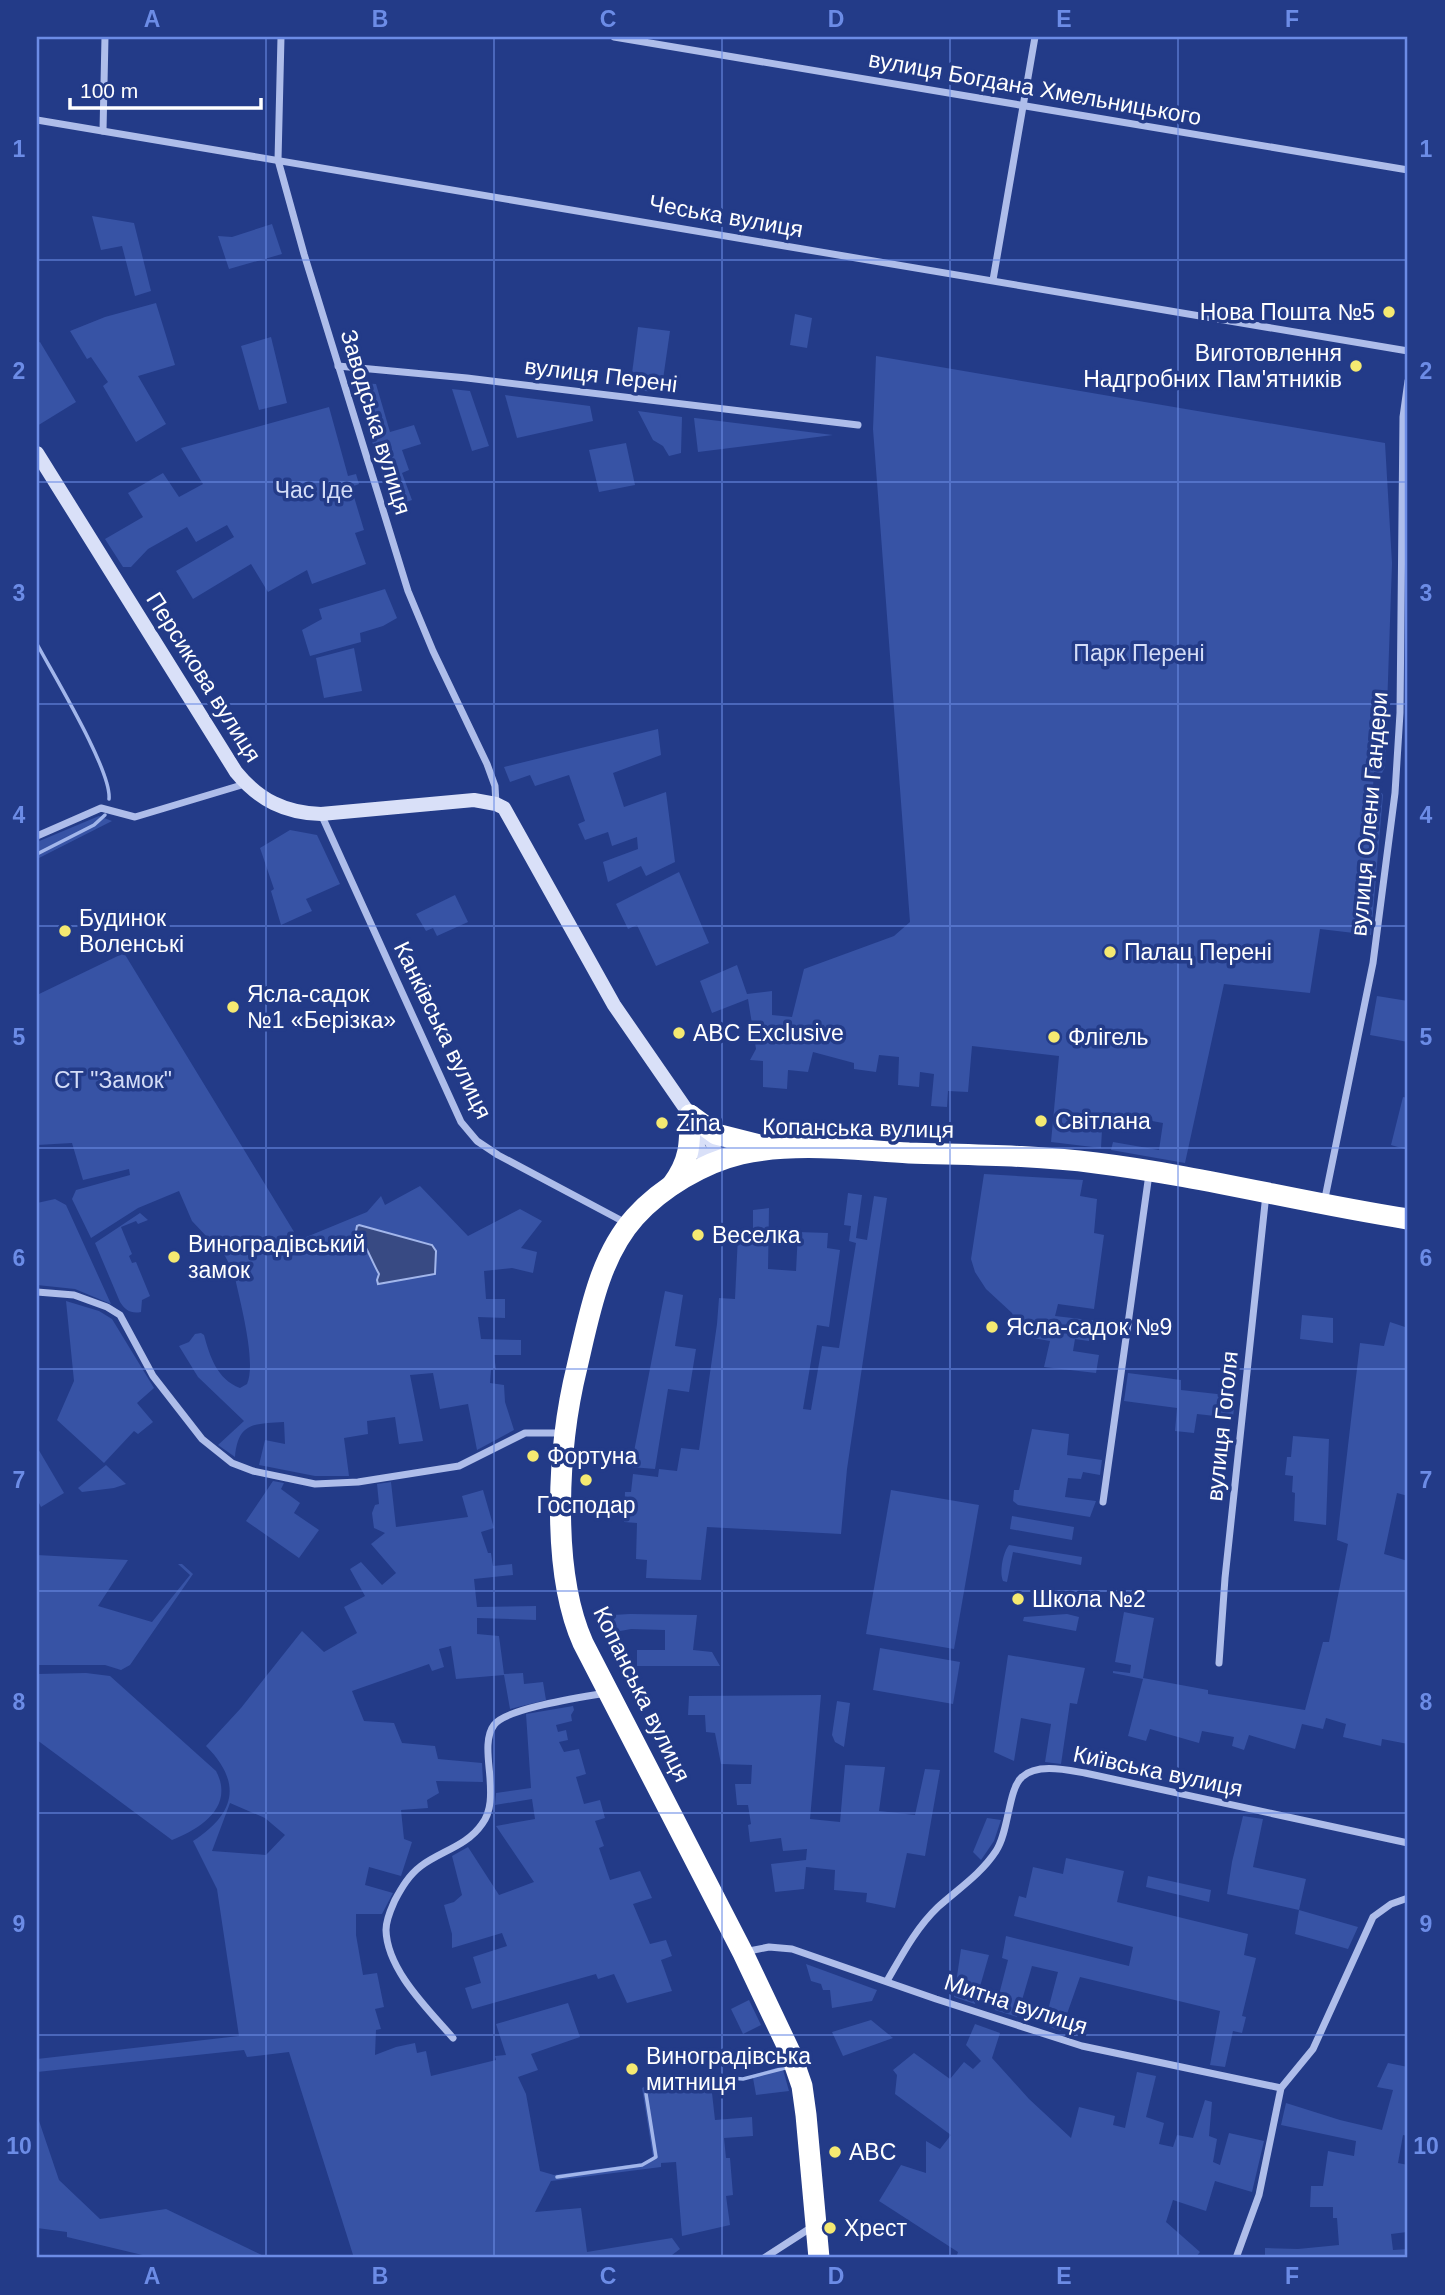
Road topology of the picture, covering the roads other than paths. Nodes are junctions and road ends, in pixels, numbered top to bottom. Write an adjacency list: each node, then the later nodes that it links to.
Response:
1 (105, 37): 8 (street)
2 (281, 37): 9 (street, Заводська вулиця)
3 (614, 37): 5 (street, вулиця Богдана Хмельницького)
4 (1035, 37): 6 (street)
5 (661, 41): 6 (street, вулиця Богдана Хмельницького)
6 (1023, 105): 10 (street, вулиця Богдана Хмельницького); 11 (street)
7 (37, 120): 8 (street, Чеська вулиця)
8 (103, 131): 9 (street, Чеська вулиця)
9 (278, 160): 11 (street, Чеська вулиця); 13 (street, Заводська вулиця)
10 (1408, 170)
11 (993, 280): 12 (street, Чеська вулиця)
12 (1408, 351)
13 (338, 366): 15 (street, вулиця Перені); 19 (street, Заводська вулиця)
14 (1408, 381): 17 (street, вулиця Олени Гандери)
15 (858, 425)
16 (37, 453): 18 (main road, Персикова вулиця)
17 (1405, 551): 28 (street, вулиця Олени Гандери)
18 (246, 784): 20 (main road, Персикова вулиця); 21 (street)
19 (496, 804): 20 (main road, Персикова вулиця); 22 (main road)
20 (321, 814): 30 (street, Канківська вулиця)
21 (37, 836)
22 (690, 1115): 23 (highway); 24 (main road); 26 (highway)
23 (780, 1148): 24 (highway, Копанська вулиця); 25 (highway, Копанська вулиця)
24 (714, 1164): 26 (highway, Копанська вулиця)
25 (1150, 1171): 27 (highway, Копанська вулиця); 34 (street)
26 (668, 1189): 30 (highway, Копанська вулиця)
27 (1266, 1193): 28 (highway, Копанська вулиця); 35 (street, вулиця Гоголя)
28 (1324, 1204): 29 (highway); 31 (highway)
29 (1408, 1219)
30 (629, 1225): 33 (highway, Копанська вулиця)
31 (1408, 1233)
32 (37, 1292): 33 (street)
33 (565, 1433): 36 (highway, Копанська вулиця)
34 (1104, 1502)
35 (1219, 1663)
36 (610, 1692): 39 (highway, Копанська вулиця); 41 (street)
37 (1408, 1843): 40 (street, Київська вулиця)
38 (1408, 1898): 42 (street)
39 (743, 1953): 40 (street, Митна вулиця); 43 (highway, Копанська вулиця)
40 (887, 1981): 42 (street, Митна вулиця)
41 (453, 2038)
42 (1281, 2088): 46 (street)
43 (816, 2225): 44 (street); 45 (highway, Копанська вулиця)
44 (764, 2258)
45 (819, 2258)
46 (1236, 2258)

